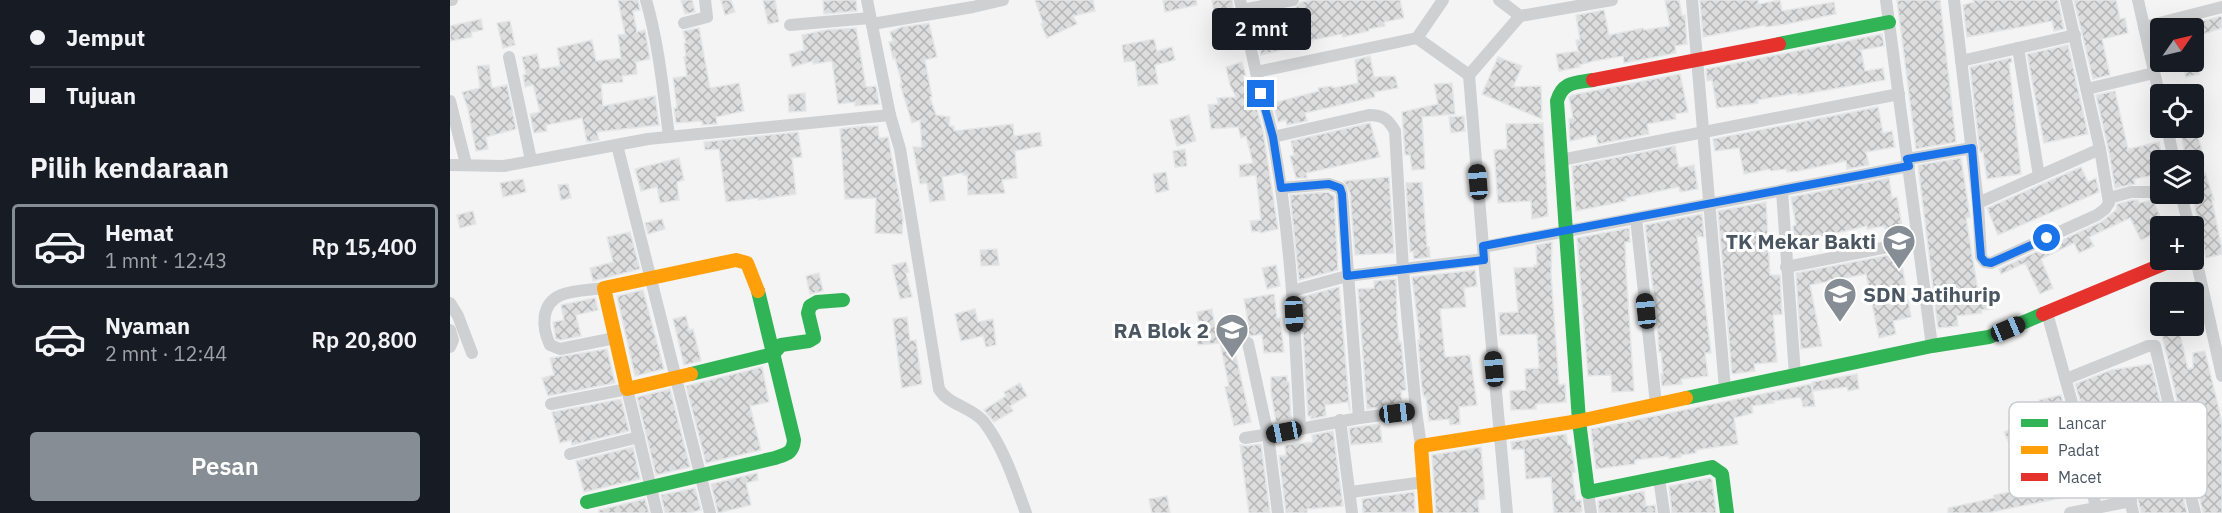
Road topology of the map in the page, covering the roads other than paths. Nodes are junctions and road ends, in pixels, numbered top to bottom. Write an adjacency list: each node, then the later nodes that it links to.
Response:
1 (646, 0): 38 (street)
2 (705, 0): 20 (street)
3 (867, 0): 18 (street)
4 (1003, 0): 18 (street)
5 (1293, 0): 15 (street)
6 (1443, 0): 24 (street)
7 (1498, 0): 17 (street)
8 (1612, 0): 17 (street)
9 (1692, 0): 27 (street)
10 (1886, 0): 19 (street)
11 (1967, 0): 14 (street)
12 (2066, 0): 23 (street)
13 (2138, 0): 22 (street)
14 (1954, 1): 28 (street)
15 (1241, 5): 29 (street)
16 (2222, 7): 22 (street)
17 (1520, 16): 31 (street)
18 (871, 21): 21 (street); 36 (street)
19 (1889, 22): 27 (street); 34 (street)
20 (684, 23)
21 (790, 25)
22 (2144, 27): 30 (street)
23 (2074, 35): 25 (street); 33 (street)
24 (1417, 38): 29 (street); 31 (street)
25 (2018, 48): 28 (street); 48 (street)
26 (509, 57): 43 (street)
27 (1697, 60): 37 (street); 44 (street)
28 (1961, 61): 41 (street)
29 (1256, 72): 39 (street)
30 (2154, 73): 32 (street); 33 (street)
31 (1469, 75): 58 (street)
32 (2157, 84)
33 (2086, 89): 42 (street)
34 (1899, 94): 37 (street); 45 (street)
35 (450, 101): 46 (street)
36 (890, 115): 38 (street); 112 (street)
37 (1703, 132): 44 (street); 54 (street)
38 (669, 136): 40 (street)
39 (1273, 137): 49 (street); 61 (street)
40 (617, 145): 43 (street); 65 (street)
41 (1972, 148): 45 (street); 53 (street)
42 (2100, 149): 48 (street); 52 (street)
43 (531, 160): 46 (street)
44 (1561, 160): 56 (street)
45 (1908, 163): 50 (street); 57 (street)
46 (466, 164): 47 (street)
47 (450, 165)
48 (2039, 176): 53 (street)
49 (1281, 188): 64 (street); 67 (street)
50 (1782, 191): 54 (street); 60 (street)
51 (2150, 192): 52 (street)
52 (2109, 198): 53 (street)
53 (1978, 203)
54 (1709, 204): 55 (street); 83 (street)
55 (1636, 218): 56 (street); 87 (street)
56 (1566, 231): 58 (street); 91 (street)
57 (1918, 241): 60 (street); 74 (street)
58 (1483, 246): 59 (street)
59 (1484, 260): 61 (street); 94 (street)
60 (1786, 267): 78 (street)
61 (1403, 270): 64 (street); 88 (street)
62 (2150, 270): 70 (street)
63 (2199, 270): 79 (street)
64 (1347, 276): 67 (street); 89 (street)
65 (650, 278): 66 (street); 77 (street); 80 (street)
66 (603, 288): 72 (street); 72 (street)
67 (1292, 291): 92 (street)
68 (843, 300): 77 (street)
69 (450, 303): 76 (street)
70 (2047, 313): 74 (street); 81 (street)
71 (450, 330): 75 (street)
72 (615, 338): 82 (street)
73 (1248, 343): 93 (street)
74 (1932, 346): 78 (street)
75 (450, 347)
76 (472, 353)
77 (773, 354): 80 (street); 99 (street)
78 (1795, 375): 83 (street)
79 (2222, 376)
80 (675, 377): 82 (street); 99 (street)
81 (2066, 379): 84 (street); 85 (street)
82 (627, 389): 86 (street); 95 (street)
83 (1725, 389): 87 (street)
84 (2072, 402)
85 (2170, 402)
86 (551, 404)
87 (1656, 404): 91 (street)
88 (1416, 411): 89 (street); 97 (street)
89 (1359, 418): 90 (street)
90 (1340, 420): 92 (street); 103 (street)
91 (1580, 421): 94 (street); 104 (street)
92 (1300, 429): 93 (street)
93 (1268, 435): 96 (street); 113 (street)
94 (1500, 435): 97 (street); 116 (street)
95 (639, 437): 98 (street); 102 (street)
96 (1245, 438)
97 (1421, 446): 101 (street)
98 (570, 454)
99 (701, 476): 102 (street); 111 (street)
100 (1659, 478): 104 (street); 118 (street); 119 (street)
101 (1424, 482): 103 (street); 115 (street)
102 (651, 488): 107 (street); 110 (street)
103 (1351, 492): 114 (street)
104 (1588, 492): 117 (street)
105 (2094, 498): 109 (street)
106 (2192, 498): 121 (street)
107 (587, 502)
108 (2132, 507): 109 (street)
109 (2096, 508): 120 (street)
110 (657, 513)
111 (710, 513)
112 (1026, 513)
113 (1278, 513)
114 (1352, 513)
115 (1426, 513)
116 (1508, 513)
117 (1591, 513)
118 (1664, 513)
119 (1726, 513)
120 (2073, 513)
121 (2195, 513)

